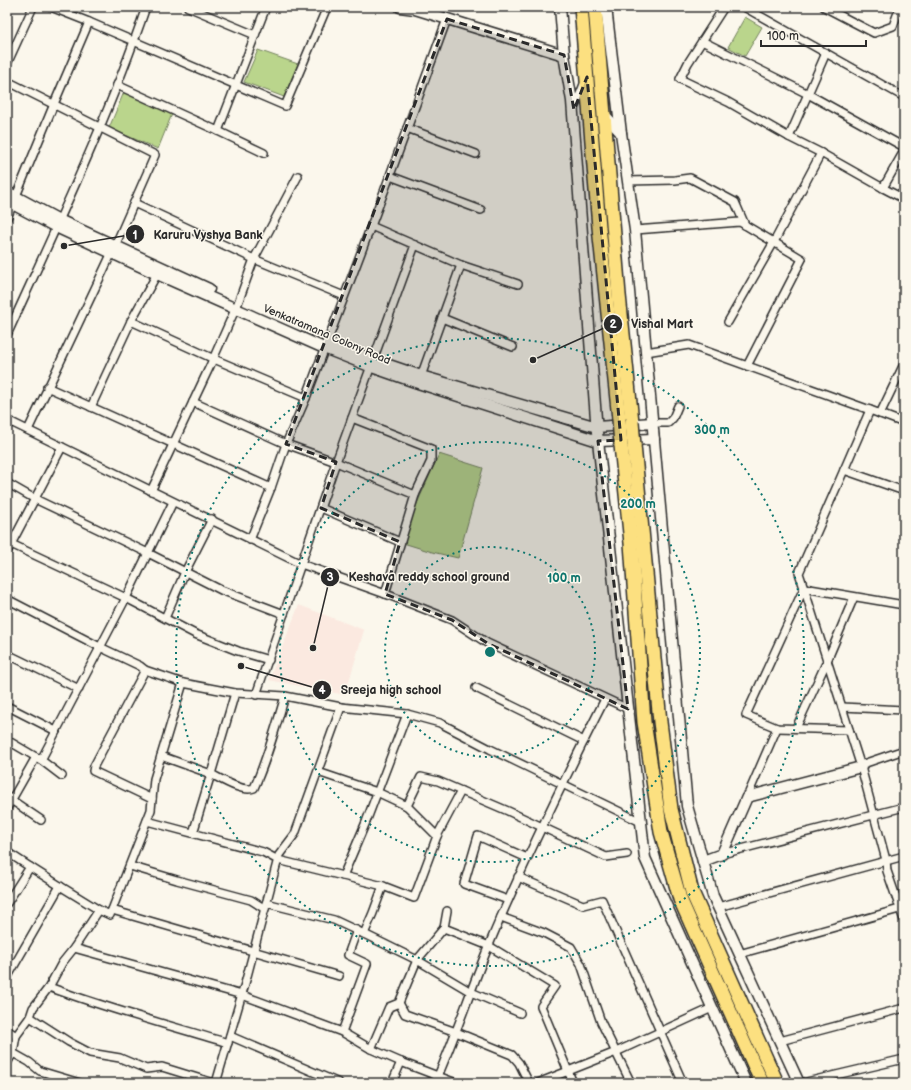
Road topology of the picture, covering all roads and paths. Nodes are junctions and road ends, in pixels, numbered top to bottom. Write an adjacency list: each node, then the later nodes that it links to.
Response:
1 (33, 7): 24 (street)
2 (51, 7): 18 (street)
3 (146, 7): 21 (street)
4 (188, 7): 19 (street)
5 (266, 7): 19 (street)
6 (327, 7): 28 (street)
7 (400, 7): 16 (street)
8 (560, 7): 23 (street)
9 (581, 7): 25 (highway)
10 (595, 7): 33 (highway)
11 (607, 7): 37 (street)
12 (724, 7): 20 (street)
13 (744, 7): 22 (street)
14 (824, 7): 15 (street)
15 (900, 7)
16 (415, 8): 17 (street)
17 (447, 19): 23 (street); 35 (street)
18 (89, 22): 21 (street); 31 (street)
19 (255, 35): 28 (street)
20 (702, 41): 29 (street); 38 (street)
21 (134, 42): 27 (street); 28 (street)
22 (826, 53): 29 (street); 30 (street)
23 (564, 55): 32 (street)
24 (7, 64)
25 (587, 77): 32 (street); 87 (highway)
26 (7, 81): 31 (street)
27 (117, 85): 34 (street); 36 (street)
28 (235, 86): 36 (street)
29 (808, 94): 38 (street); 39 (street)
30 (904, 97)
31 (54, 104): 34 (street); 48 (street)
32 (573, 111): 90 (street)
33 (604, 114): 37 (street); 87 (highway)
34 (100, 127): 50 (street); 53 (street)
35 (408, 128): 43 (street); 45 (street)
36 (218, 132): 41 (street)
37 (621, 133): 46 (street)
38 (789, 137): 42 (street)
39 (904, 147)
40 (904, 151): 47 (street)
41 (264, 153)
42 (821, 153): 47 (street); 57 (street)
43 (476, 154)
44 (298, 176): 60 (street)
45 (390, 176): 51 (street); 55 (street)
46 (627, 181): 54 (street); 56 (street)
47 (883, 188): 49 (street)
48 (11, 199): 52 (street); 53 (street, Venkatramana Colony Road)
49 (904, 199)
50 (134, 203): 59 (street); 60 (street)
51 (481, 210)
52 (7, 218)
53 (58, 224): 59 (street, Venkatramana Colony Road); 69 (street)
54 (745, 225): 56 (street); 57 (street)
55 (372, 226): 58 (street); 64 (street)
56 (635, 230): 72 (street)
57 (774, 242): 68 (street); 75 (street)
58 (415, 245): 61 (street); 74 (street)
59 (113, 249): 62 (street, Venkatramana Colony Road); 65 (street); 78 (street)
60 (254, 258): 64 (street); 65 (street)
61 (461, 265): 63 (street); 66 (street)
62 (157, 274): 65 (street, Venkatramana Colony Road); 67 (street)
63 (518, 284)
64 (344, 296): 70 (street)
65 (237, 306): 70 (street, Venkatramana Colony Road); 73 (street)
66 (442, 318): 71 (street); 77 (street)
67 (131, 321): 73 (street); 82 (street)
68 (728, 322)
69 (7, 335)
70 (326, 345): 74 (street, Venkatramana Colony Road); 79 (street)
71 (513, 347)
72 (646, 352): 75 (street); 88 (street)
73 (214, 359): 79 (street); 80 (street)
74 (373, 363): 77 (street, Venkatramana Colony Road); 85 (street)
75 (747, 366): 83 (street)
76 (904, 366): 84 (street)
77 (420, 379): 90 (street); 93 (street, Venkatramana Colony Road)
78 (47, 387): 82 (street); 91 (street)
79 (306, 398): 95 (street)
80 (193, 402): 94 (street); 95 (street)
81 (678, 406): 88 (street)
82 (91, 407): 94 (street)
83 (870, 410): 84 (street); 99 (street)
84 (880, 414): 89 (street)
85 (352, 418): 98 (street); 104 (street)
86 (7, 420): 91 (street)
87 (626, 420): 96 (highway, bridge)
88 (652, 423): 90 (street); 92 (street)
89 (904, 423)
90 (597, 427): 93 (street)
91 (28, 430): 97 (street)
92 (654, 438): 93 (street, Venkatramana Colony Road); 178 (street)
93 (598, 441): 139 (street)
94 (173, 444): 101 (street); 102 (street)
95 (286, 444): 98 (street); 101 (street)
96 (627, 445): 240 (highway); 241 (highway)
97 (62, 447): 102 (street); 105 (street)
98 (336, 462): 104 (street); 107 (street)
99 (844, 470): 103 (street); 116 (street)
100 (7, 483): 105 (street)
101 (271, 488): 109 (street)
102 (151, 491): 106 (street)
103 (904, 491)
104 (414, 495): 110 (street)
105 (35, 499): 111 (street); 113 (street)
106 (173, 502): 108 (street); 113 (street)
107 (321, 508): 110 (street); 114 (street)
108 (212, 519): 109 (street); 115 (street)
109 (250, 540): 114 (street)
110 (400, 542): 117 (street)
111 (9, 543): 112 (street); 119 (street)
112 (7, 552)
113 (148, 553): 115 (street); 119 (street)
114 (301, 564): 117 (street); 122 (street)
115 (185, 572): 122 (street); 123 (street)
116 (804, 588): 118 (street); 127 (street); 142 (street)
117 (384, 594): 135 (street)
118 (854, 597): 121 (street); 127 (street)
119 (126, 598): 123 (street); 124 (street)
120 (7, 599): 124 (street)
121 (904, 605)
122 (284, 614): 126 (street)
123 (165, 618): 126 (street)
124 (100, 647): 128 (street); 131 (street)
125 (7, 654): 131 (street)
126 (268, 660): 133 (street)
127 (827, 661): 137 (street); 143 (street)
128 (145, 670): 129 (street); 160 (street)
129 (183, 683): 132 (street); 149 (street)
130 (476, 688): 147 (street)
131 (79, 689): 145 (street)
132 (236, 693): 133 (street); 153 (street)
133 (256, 695): 134 (street)
134 (285, 696): 138 (street); 153 (street)
135 (605, 699): 139 (street); 147 (street)
136 (7, 706): 145 (street)
137 (842, 706): 140 (street); 144 (street)
138 (341, 708): 141 (street); 152 (street)
139 (628, 709): 167 (street)
140 (904, 710)
141 (407, 714): 155 (street); 157 (street)
142 (778, 728): 143 (street); 159 (street)
143 (796, 728): 144 (street)
144 (849, 730): 151 (street)
145 (56, 732): 150 (street)
146 (7, 740): 150 (street)
147 (584, 741): 155 (street)
148 (904, 750): 151 (street)
149 (161, 756): 153 (street); 160 (street)
150 (39, 759): 154 (street); 158 (street)
151 (861, 766): 159 (street); 164 (street)
152 (318, 772): 157 (street); 176 (street)
153 (211, 774): 169 (street)
154 (62, 776)
155 (562, 784): 167 (street); 168 (street)
156 (461, 791): 161 (street); 168 (street); 170 (street)
157 (377, 792): 161 (street); 181 (street)
158 (9, 798): 163 (street); 165 (street)
159 (746, 798): 173 (street)
160 (152, 799): 166 (street)
161 (407, 806): 170 (street)
162 (904, 807): 164 (street)
163 (7, 808)
164 (874, 815): 173 (street); 177 (street)
165 (41, 820)
166 (147, 821): 169 (street); 179 (street)
167 (641, 822): 209 (street)
168 (540, 827): 172 (street); 175 (street)
169 (193, 833): 176 (street)
170 (437, 836): 184 (street)
171 (7, 852): 180 (street)
172 (627, 854)
173 (722, 854): 178 (street)
174 (904, 856): 177 (street)
175 (526, 858): 182 (street); 185 (street)
176 (278, 860): 181 (street); 187 (street)
177 (886, 860): 188 (street); 189 (street)
178 (702, 861): 188 (street)
179 (130, 866): 187 (street); 191 (street)
180 (30, 867): 183 (street); 186 (street)
181 (343, 876): 184 (street)
182 (518, 877): 185 (street); 216 (street)
183 (60, 886): 190 (street); 204 (street)
184 (383, 886): 197 (street)
185 (508, 900): 193 (street)
186 (7, 903)
187 (266, 906): 196 (street); 200 (street)
188 (718, 907): 201 (street)
189 (902, 908): 194 (street); 201 (street)
190 (100, 910): 191 (street); 199 (street)
191 (112, 910): 200 (street)
192 (447, 911): 195 (street)
193 (501, 917): 198 (street); 221 (street)
194 (904, 920)
195 (444, 928): 198 (street); 202 (street)
196 (356, 930): 197 (street); 214 (street)
197 (364, 934): 202 (street)
198 (489, 946): 206 (street); 226 (street)
199 (74, 948): 205 (street); 207 (street)
200 (254, 952): 203 (street); 207 (street)
201 (739, 954): 219 (street)
202 (417, 960): 206 (street); 208 (street)
203 (339, 976)
204 (7, 978)
205 (49, 987): 212 (street); 218 (street)
206 (471, 992): 211 (street); 215 (street)
207 (242, 995): 214 (street); 218 (street)
208 (399, 1003): 215 (street); 220 (street)
209 (712, 1008): 216 (street); 239 (street)
210 (904, 1008): 219 (street)
211 (520, 1013)
212 (30, 1017): 217 (street); 229 (street)
213 (7, 1030): 217 (street)
214 (342, 1032): 220 (street)
215 (456, 1032): 227 (street); 234 (street)
216 (660, 1032): 221 (street); 238 (street)
217 (16, 1036): 222 (street)
218 (229, 1040): 229 (street); 230 (street)
219 (780, 1040): 242 (street)
220 (371, 1049): 224 (street)
221 (616, 1052): 226 (street); 237 (street)
222 (13, 1053): 225 (street); 228 (street)
223 (904, 1059): 242 (street)
224 (401, 1062): 227 (street); 231 (street)
225 (7, 1063)
226 (568, 1071): 235 (street); 236 (street)
227 (438, 1076): 232 (street); 233 (street)
228 (80, 1083)
229 (215, 1083)
230 (339, 1083)
231 (392, 1083)
232 (435, 1083)
233 (456, 1083)
234 (529, 1083)
235 (538, 1083)
236 (573, 1083)
237 (632, 1083)
238 (683, 1083)
239 (746, 1083)
240 (762, 1083)
241 (777, 1083)
242 (800, 1083)

